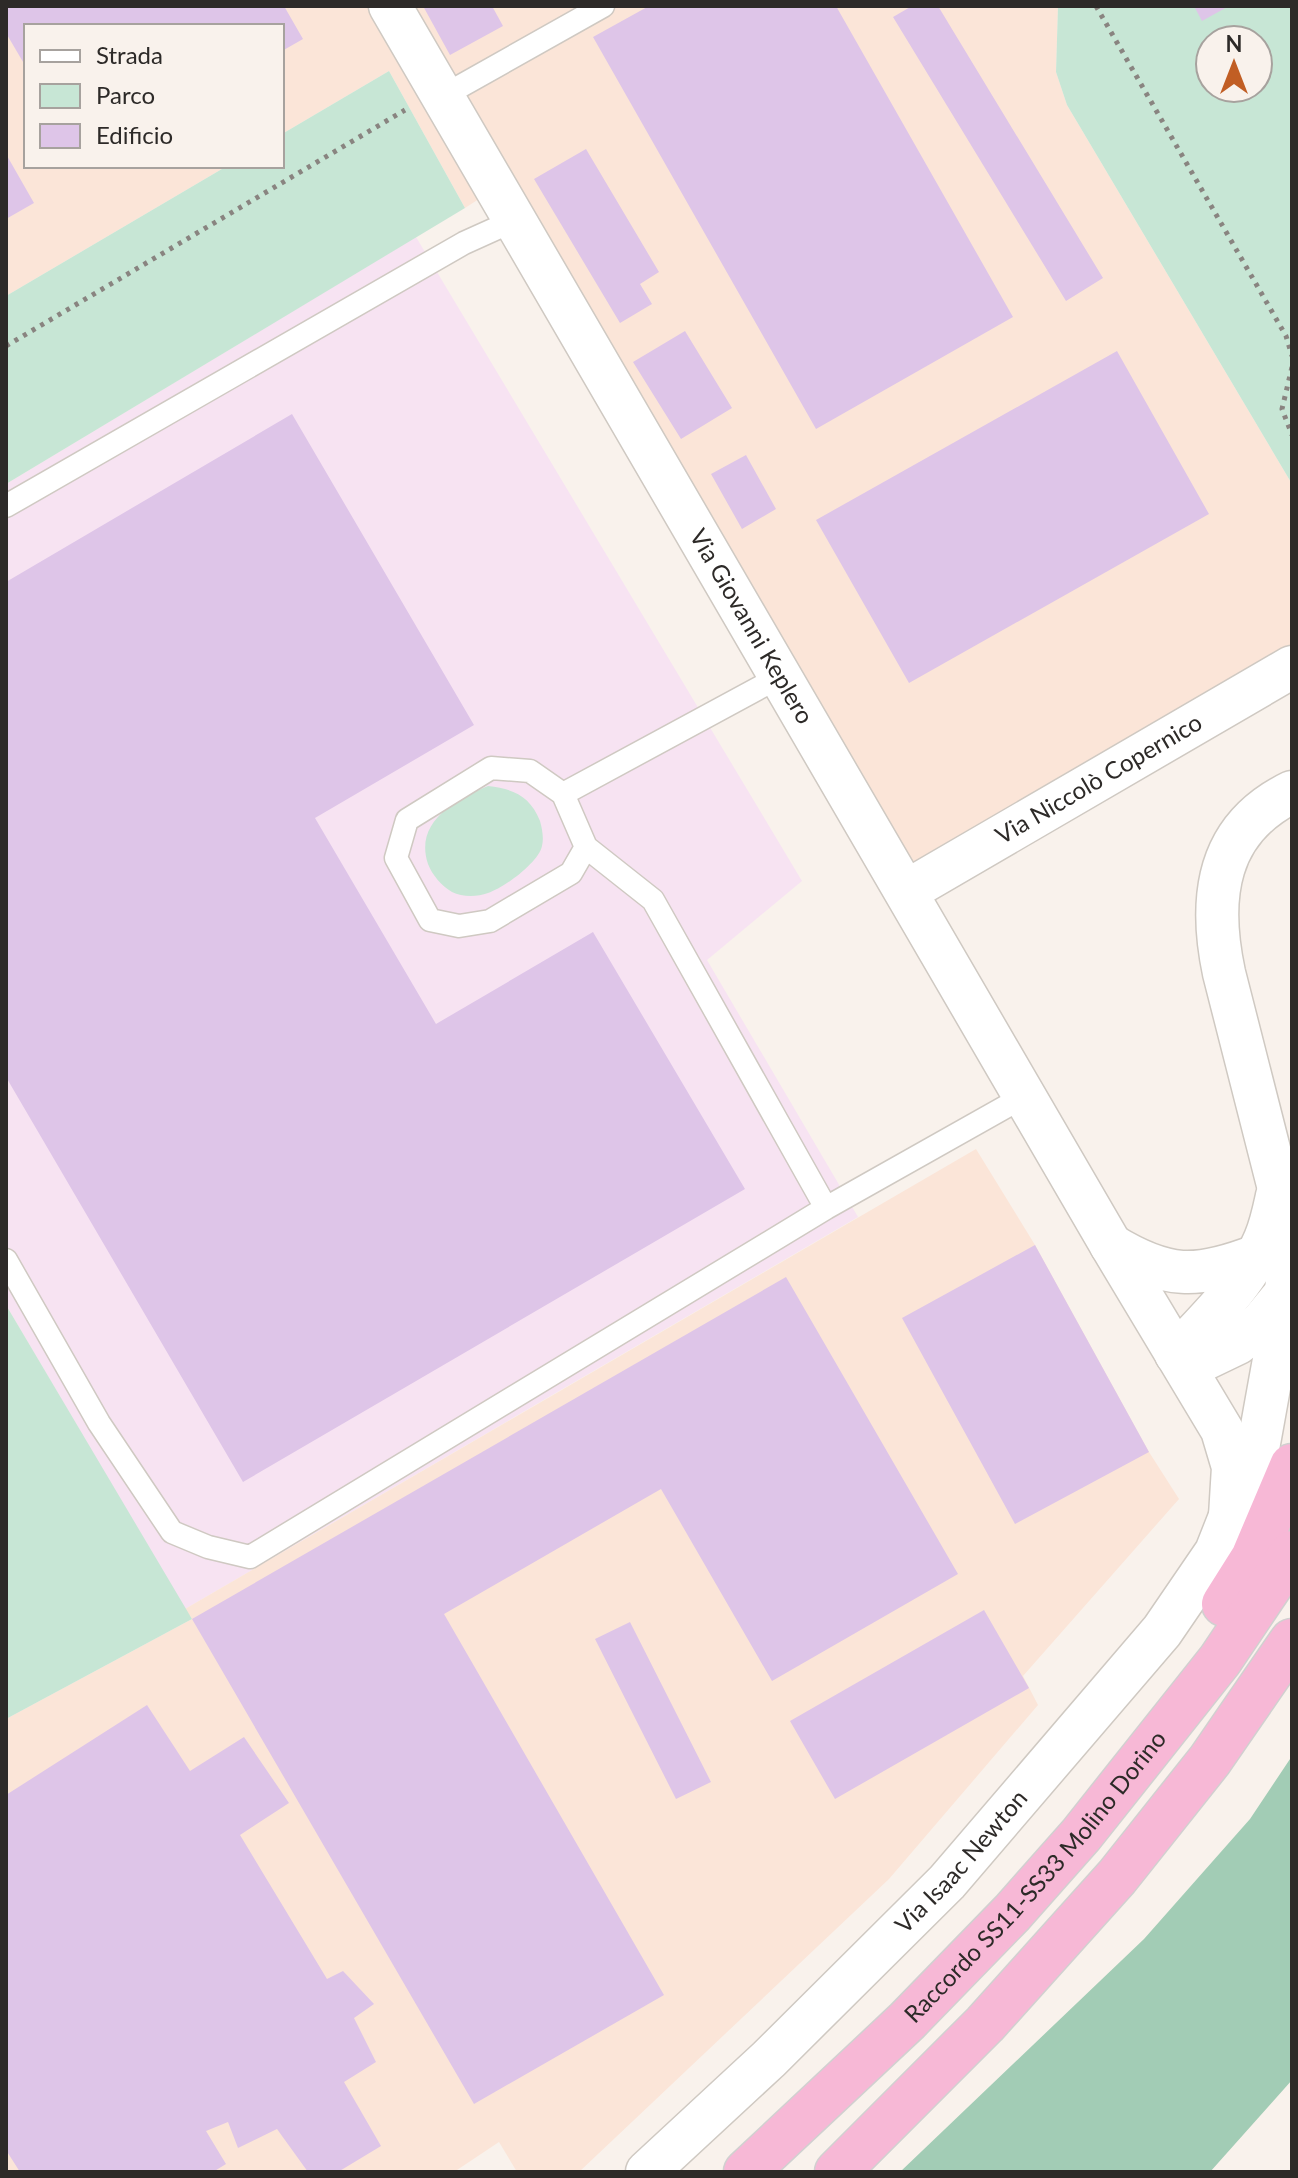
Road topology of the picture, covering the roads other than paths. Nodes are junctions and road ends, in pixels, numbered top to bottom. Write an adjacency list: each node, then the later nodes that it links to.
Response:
1 (390, 6): 3 (street, Via Giovanni Keplero)
2 (603, 6): 3 (lane)
3 (439, 90): 4 (street, Via Giovanni Keplero)
4 (515, 220): 5 (lane); 7 (street, Via Giovanni Keplero)
5 (6, 506)
6 (1292, 667): 11 (street, Via Niccolò Copernico)
7 (781, 676): 9 (lane); 11 (street, Via Giovanni Keplero)
8 (1292, 792): 13 (street, Via Isaac Newton)
9 (563, 794): 10 (lane); 10 (lane)
10 (586, 847): 14 (lane)
11 (907, 891): 12 (street, Via Giovanni Keplero)
12 (1025, 1096): 14 (lane); 15 (street, Via Giovanni Keplero)
13 (1279, 1187): 16 (street); 18 (street, Via Isaac Newton)
14 (826, 1208): 17 (lane)
15 (1111, 1245): 16 (street); 19 (street, Via Giovanni Keplero)
16 (1256, 1256): 19 (street)
17 (6, 1260)
18 (1286, 1293): 19 (street); 21 (street, Via Isaac Newton)
19 (1181, 1361): 21 (street, Via Giovanni Keplero)
20 (1292, 1466): 26 (highway)
21 (1230, 1516): 27 (street, Via Isaac Newton)
22 (1292, 1553): 26 (highway, Raccordo SS11-SS33 Molino Dorino)
23 (1292, 1641): 25 (highway)
24 (1292, 1690): 25 (highway)
25 (1210, 1760): 29 (highway)
26 (1081, 1835): 28 (highway, Raccordo SS11-SS33 Molino Dorino)
27 (647, 2172)
28 (746, 2172)
29 (837, 2172)

